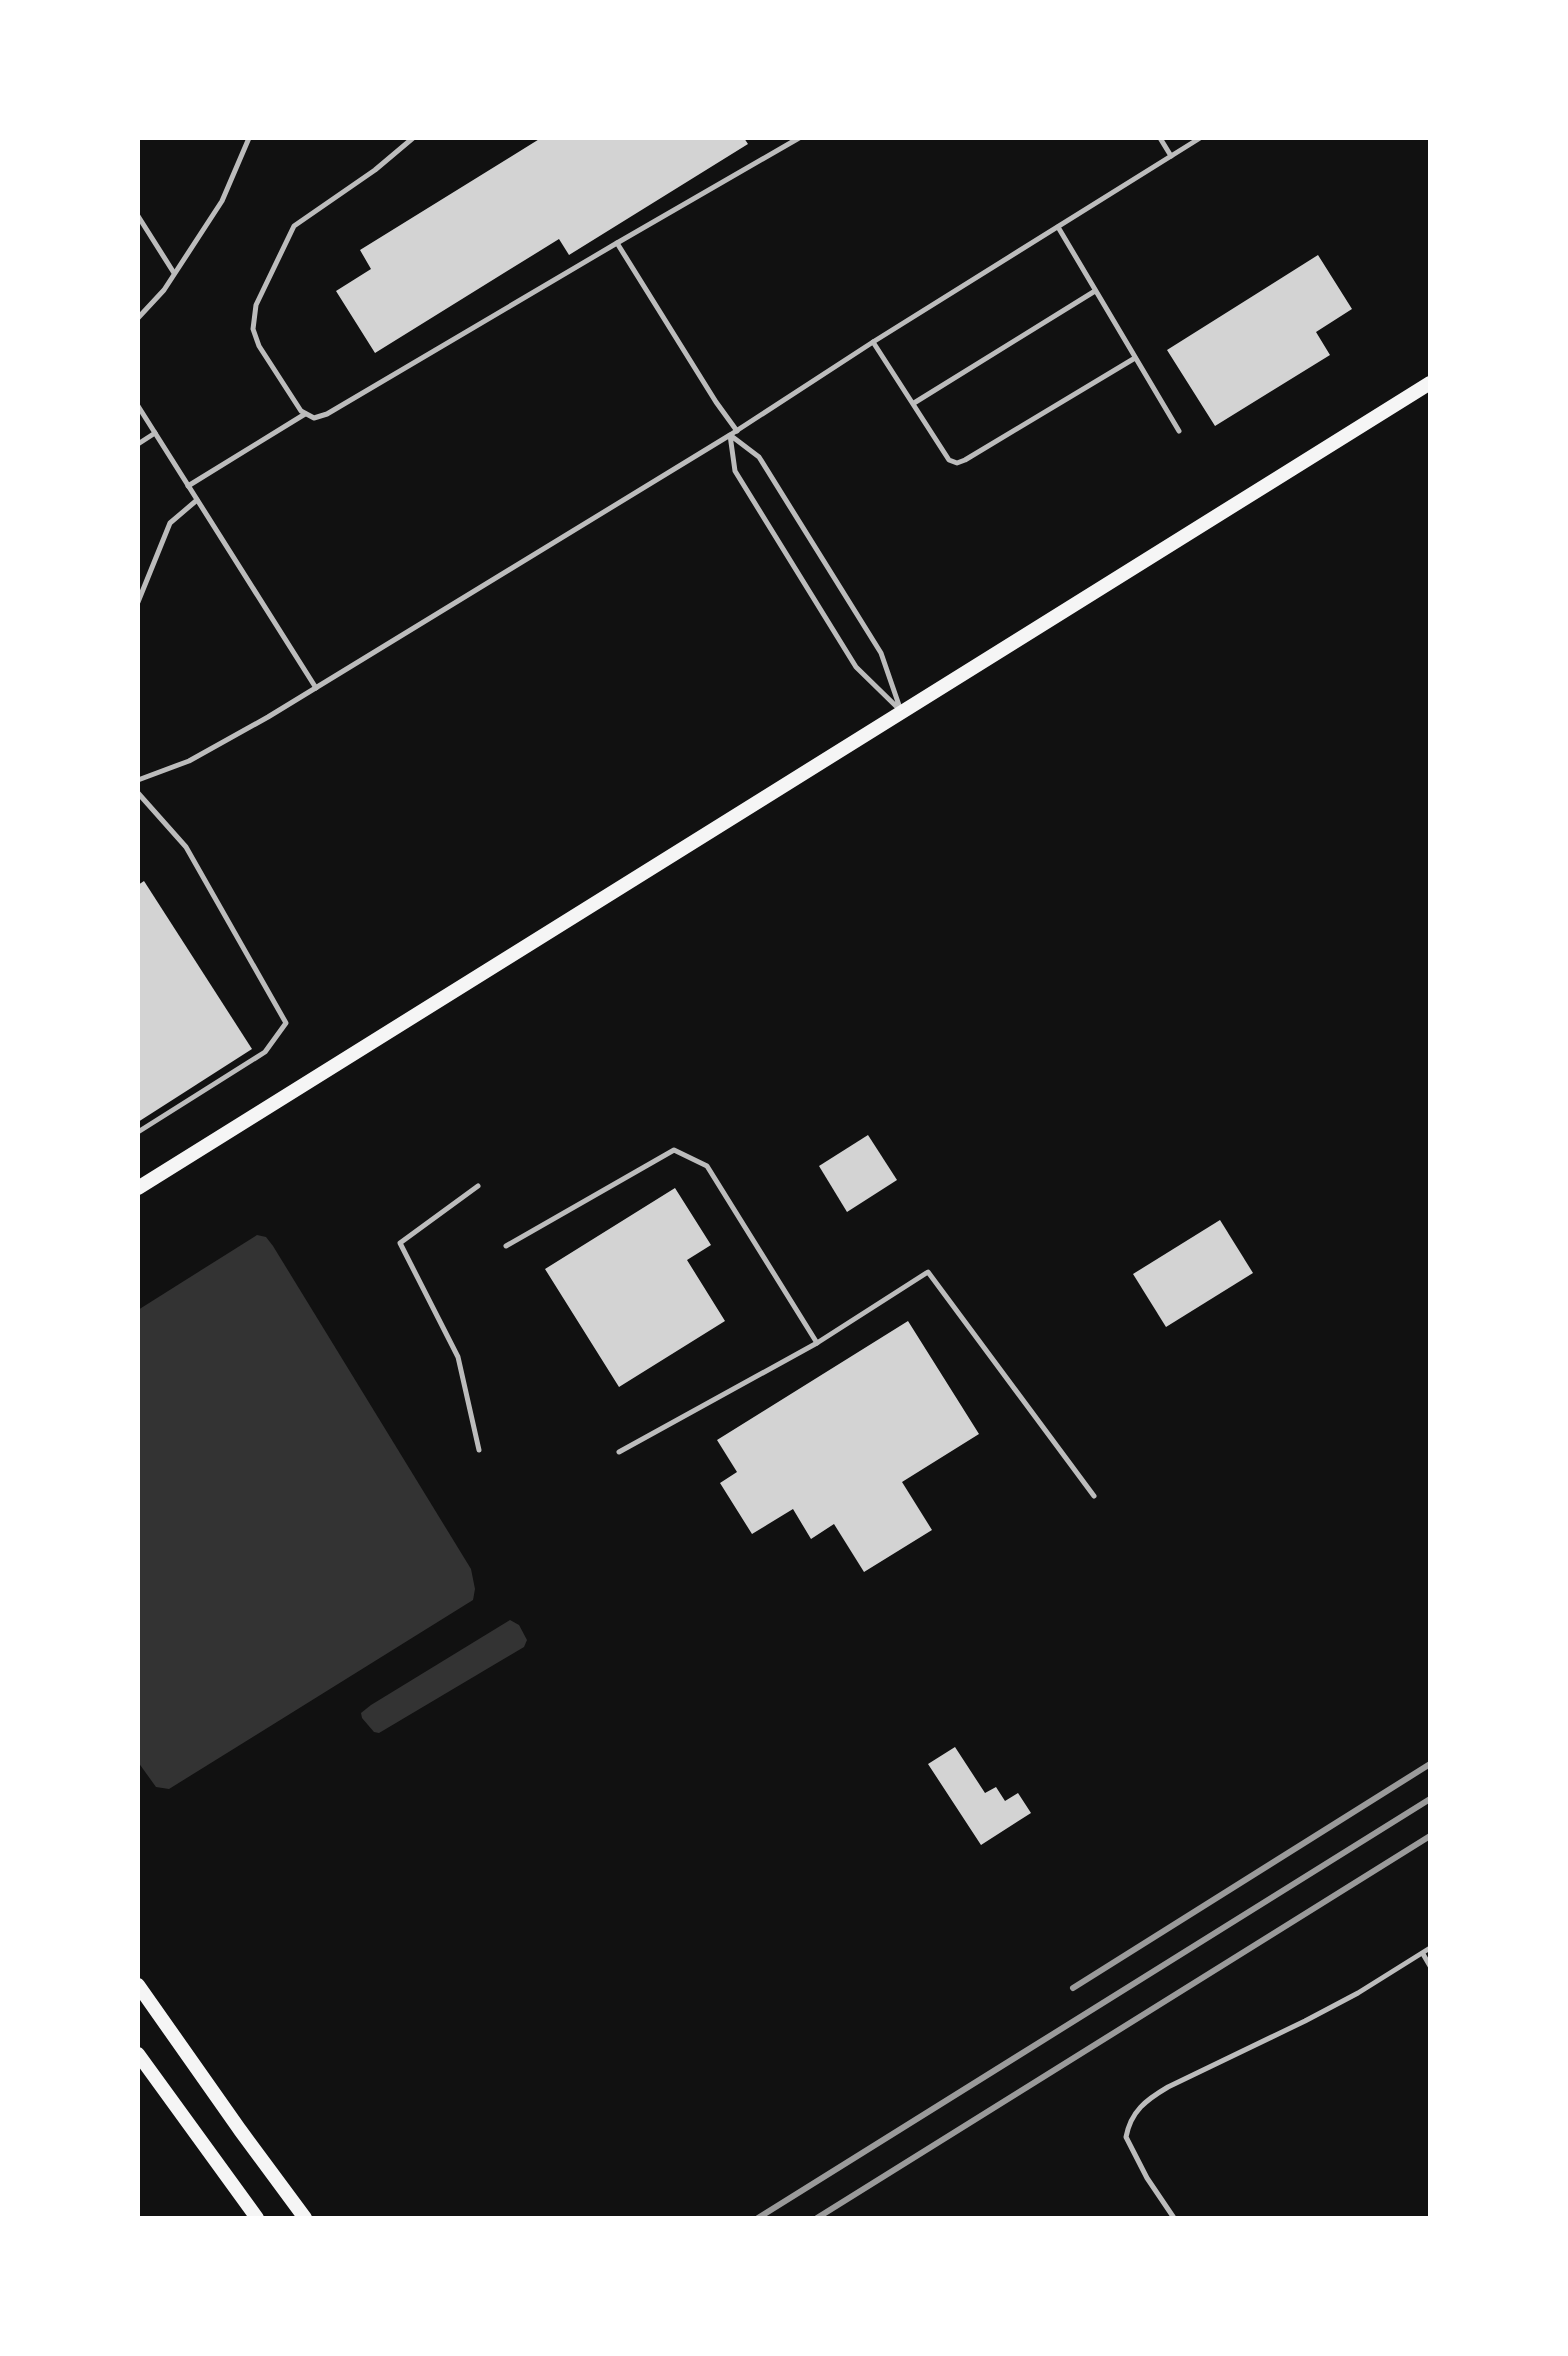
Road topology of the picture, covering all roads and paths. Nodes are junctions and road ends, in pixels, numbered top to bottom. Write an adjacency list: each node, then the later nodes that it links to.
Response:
1 (249, 138): 10 (lane)
2 (413, 138): 18 (lane)
3 (799, 138): 9 (lane)
4 (1160, 138): 6 (lane)
5 (1200, 138): 6 (lane)
6 (1171, 156): 8 (lane)
7 (138, 216): 10 (lane)
8 (1058, 227): 11 (lane); 13 (lane)
9 (617, 244): 18 (lane); 21 (lane)
10 (174, 274): 12 (lane)
11 (1095, 291): 14 (lane); 16 (lane)
12 (138, 318)
13 (874, 342): 16 (lane); 21 (lane)
14 (1135, 358): 16 (lane); 19 (lane)
15 (1430, 384): 27 (main road)
16 (914, 403)
17 (138, 406): 20 (lane)
18 (305, 414): 23 (lane)
19 (1180, 432)
20 (155, 433): 22 (lane); 23 (lane)
21 (734, 433): 26 (lane); 27 (lane); 27 (lane)
22 (138, 444)
23 (188, 486): 24 (lane)
24 (197, 500): 25 (lane); 26 (lane)
25 (138, 602)
26 (316, 688): 28 (lane)
27 (901, 712): 32 (main road)
28 (138, 780)
29 (138, 793): 30 (lane)
30 (138, 1132)
31 (478, 1186): 35 (lane)
32 (138, 1188)
33 (506, 1246): 34 (lane)
34 (817, 1343): 36 (lane); 37 (lane)
35 (480, 1450)
36 (619, 1452)
37 (1094, 1496)
38 (1430, 1948): 39 (lane)
39 (1422, 1954): 40 (lane); 45 (lane)
40 (1430, 1966)
41 (138, 1984): 44 (main road)
42 (138, 2054): 43 (main road)
43 (256, 2218)
44 (305, 2218)
45 (1174, 2218)

